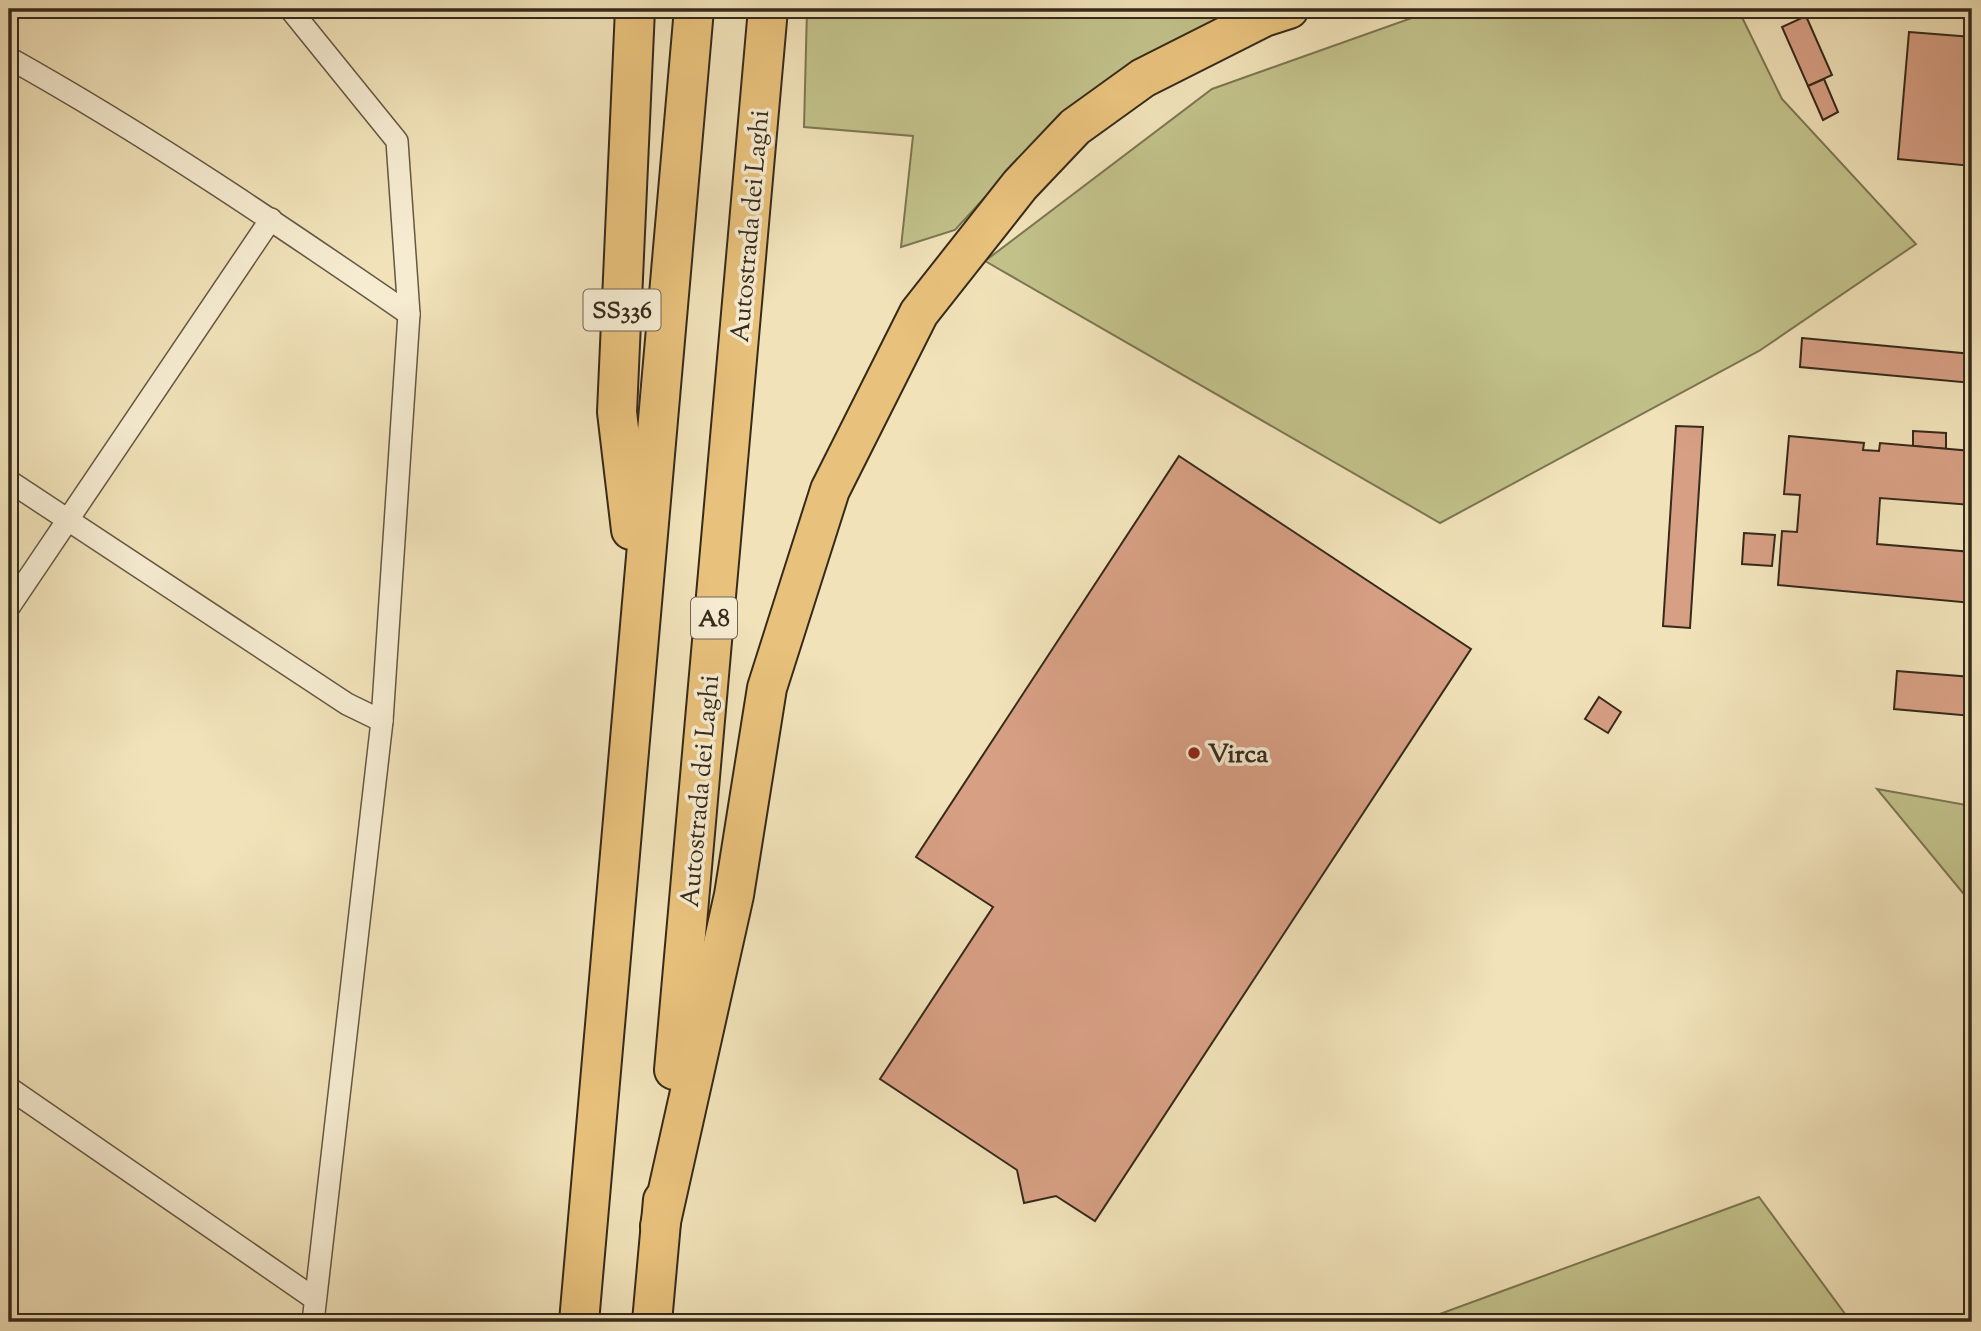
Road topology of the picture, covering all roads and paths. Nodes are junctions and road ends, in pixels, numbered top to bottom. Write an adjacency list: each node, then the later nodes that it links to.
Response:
1 (290, 9): 8 (lane)
2 (635, 9): 12 (highway, SS336)
3 (694, 9): 12 (highway)
4 (768, 9): 15 (highway, Autostrada dei Laghi / A8)
5 (1289, 9): 15 (highway)
6 (9, 58): 7 (lane)
7 (271, 219): 8 (lane); 10 (lane)
8 (409, 314): 13 (lane)
9 (9, 481): 10 (lane)
10 (67, 519): 11 (lane); 13 (lane)
11 (9, 607)
12 (640, 610): 18 (highway)
13 (382, 721): 16 (lane)
14 (9, 1088): 16 (lane)
15 (660, 1226): 19 (highway, Autostrada dei Laghi / A8)
16 (315, 1299): 17 (lane)
17 (313, 1322)
18 (579, 1322)
19 (652, 1322)

